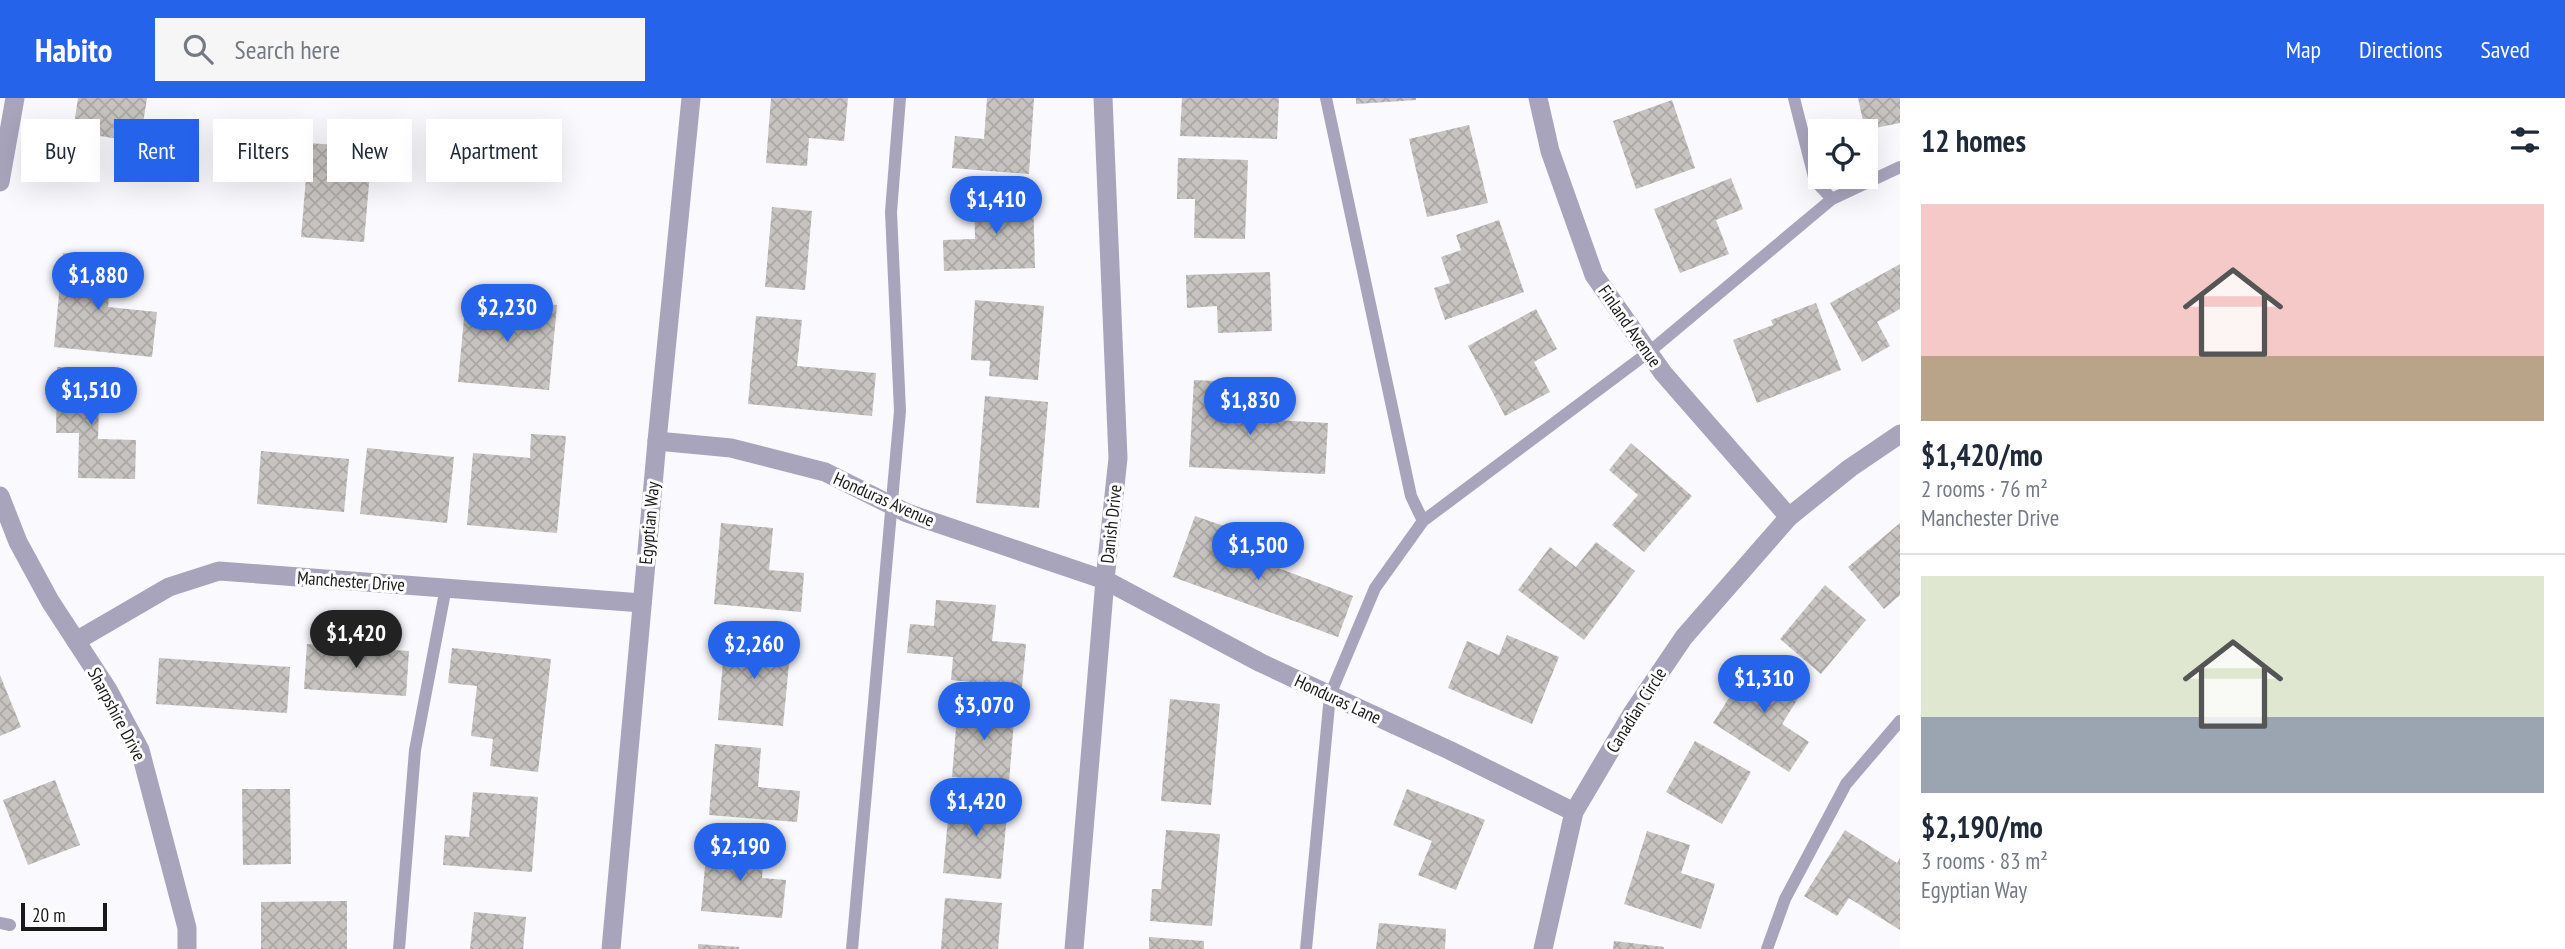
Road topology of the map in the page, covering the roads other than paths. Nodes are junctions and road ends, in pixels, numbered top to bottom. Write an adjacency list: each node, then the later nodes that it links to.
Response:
1 (15, 98): 9 (street)
2 (691, 98): 13 (street, Egyptian Way)
3 (900, 98): 15 (lane)
4 (1104, 98): 18 (street, Danish Drive)
5 (1326, 98): 17 (lane)
6 (1538, 98): 11 (street, Finland Avenue)
7 (1794, 98): 10 (lane)
8 (1900, 167): 10 (lane)
9 (0, 182)
10 (1832, 199): 11 (lane)
11 (1649, 352): 16 (street, Finland Avenue); 17 (lane)
12 (1900, 434): 16 (street, Canadian Circle)
13 (657, 441): 15 (street, Honduras Avenue); 20 (street, Egyptian Way)
14 (0, 496): 21 (street, Sharpshire Drive)
15 (892, 506): 18 (street, Honduras Avenue); 28 (lane)
16 (1789, 517): 24 (street, Canadian Circle)
17 (1423, 521): 22 (lane)
18 (1105, 580): 22 (street, Honduras Lane); 29 (street, Danish Drive)
19 (446, 587): 20 (street, Manchester Drive); 21 (street, Manchester Drive); 26 (lane)
20 (642, 603): 27 (street, Egyptian Way)
21 (76, 641): 25 (street, Sharpshire Drive)
22 (1330, 695): 24 (street, Honduras Lane); 30 (lane)
23 (1900, 721): 32 (lane)
24 (1574, 812): 31 (street, Canadian Circle)
25 (187, 949)
26 (399, 949)
27 (611, 949)
28 (852, 949)
29 (1074, 949)
30 (1306, 949)
31 (1543, 949)
32 (1767, 949)

